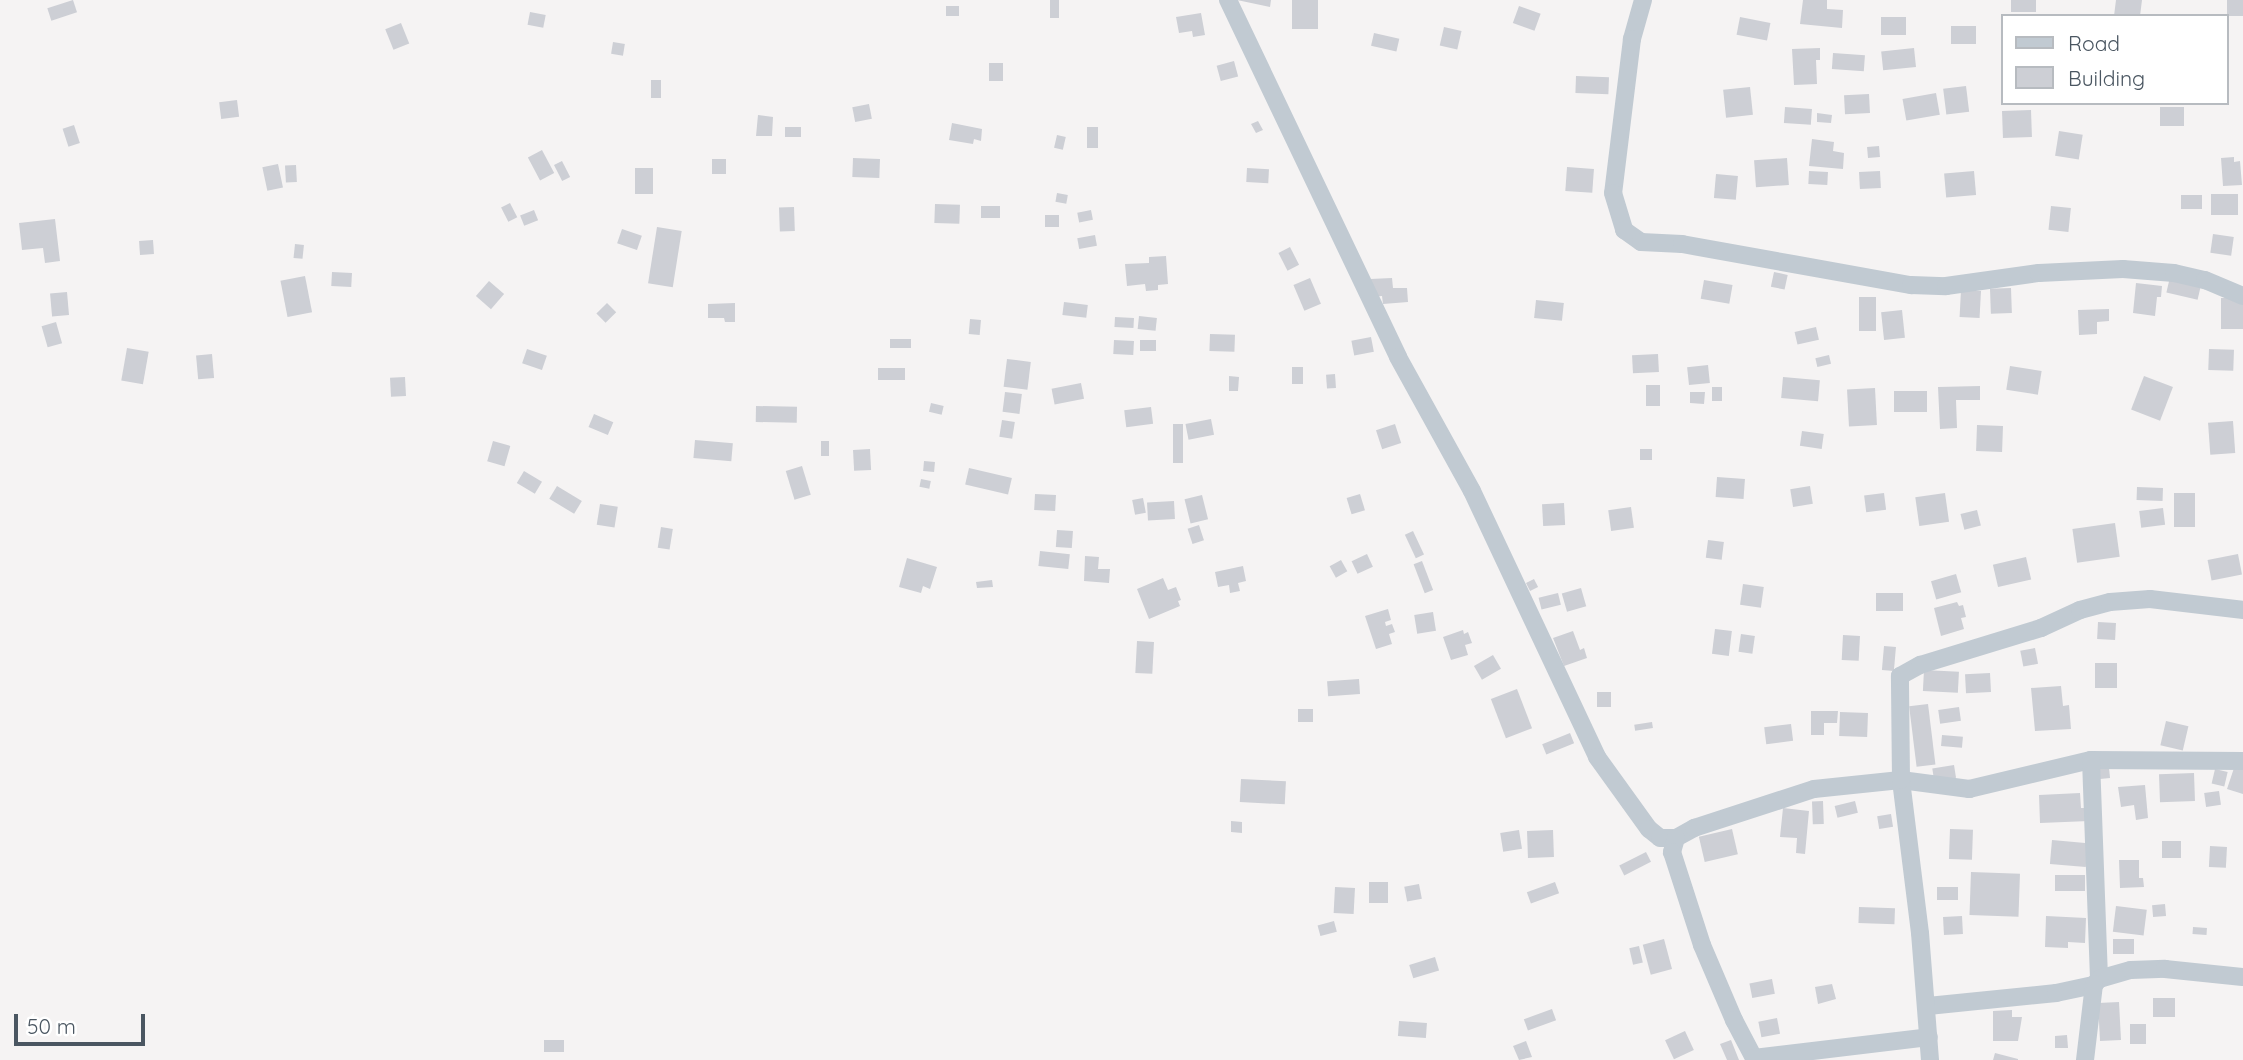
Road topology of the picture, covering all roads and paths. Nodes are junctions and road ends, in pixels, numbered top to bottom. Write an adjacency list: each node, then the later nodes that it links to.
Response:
1 (1228, 0): 8 (street)
2 (1643, 0): 3 (street)
3 (2243, 296)
4 (2243, 610): 7 (street)
5 (2091, 760): 6 (street); 7 (street); 10 (street)
6 (2243, 761)
7 (1901, 780): 8 (street); 11 (street)
8 (1676, 838): 13 (street)
9 (2243, 977): 10 (street)
10 (2096, 982): 11 (street); 15 (street)
11 (1928, 1006): 12 (street)
12 (1929, 1037): 13 (street); 14 (street)
13 (1755, 1059)
14 (1930, 1060)
15 (2085, 1060)

